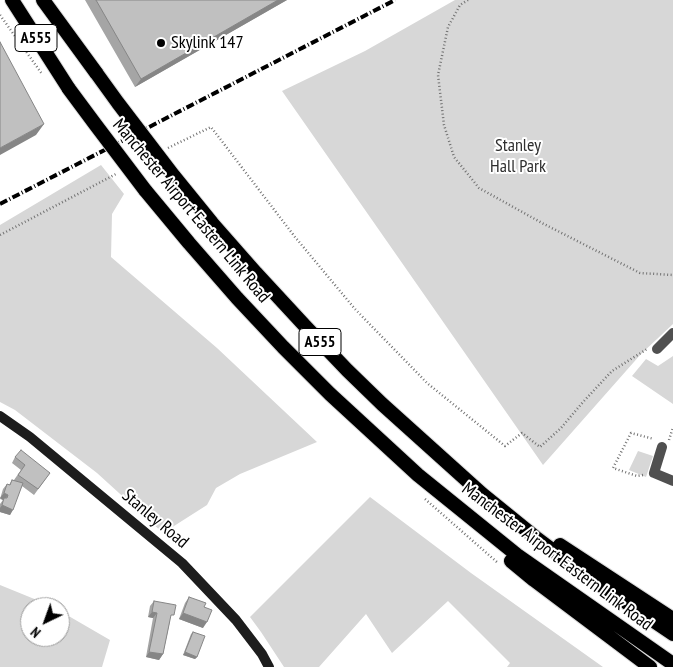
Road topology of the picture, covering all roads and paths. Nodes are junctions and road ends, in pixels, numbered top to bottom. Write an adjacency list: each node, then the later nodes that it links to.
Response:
1 (5, 0): 8 (highway)
2 (12, 0): 8 (highway, Manchester Airport Eastern Link Road / A555)
3 (43, 0): 7 (highway, Manchester Airport Eastern Link Road / A555)
4 (53, 0): 7 (highway)
5 (468, 0): 13 (path)
6 (0, 15): 9 (path)
7 (93, 68): 22 (highway, Manchester Airport Eastern Link Road / A555, bridge)
8 (61, 76): 20 (highway, Manchester Airport Eastern Link Road / A555, bridge)
9 (46, 80)
10 (163, 150): 15 (path)
11 (120, 172): 12 (path)
12 (0, 235)
13 (673, 275)
14 (673, 333): 15 (street)
15 (657, 349)
16 (0, 416): 26 (main road, Stanley Road)
17 (673, 427): 18 (path)
18 (663, 444): 19 (street); 19 (path)
19 (654, 473): 21 (street)
20 (418, 475): 25 (highway, Manchester Airport Eastern Link Road / A555); 27 (highway, A555)
21 (673, 481)
22 (482, 494): 23 (highway, A555); 24 (highway, Manchester Airport Eastern Link Road / A555)
23 (673, 619)
24 (673, 634)
25 (673, 664)
26 (269, 667)
27 (650, 667)

